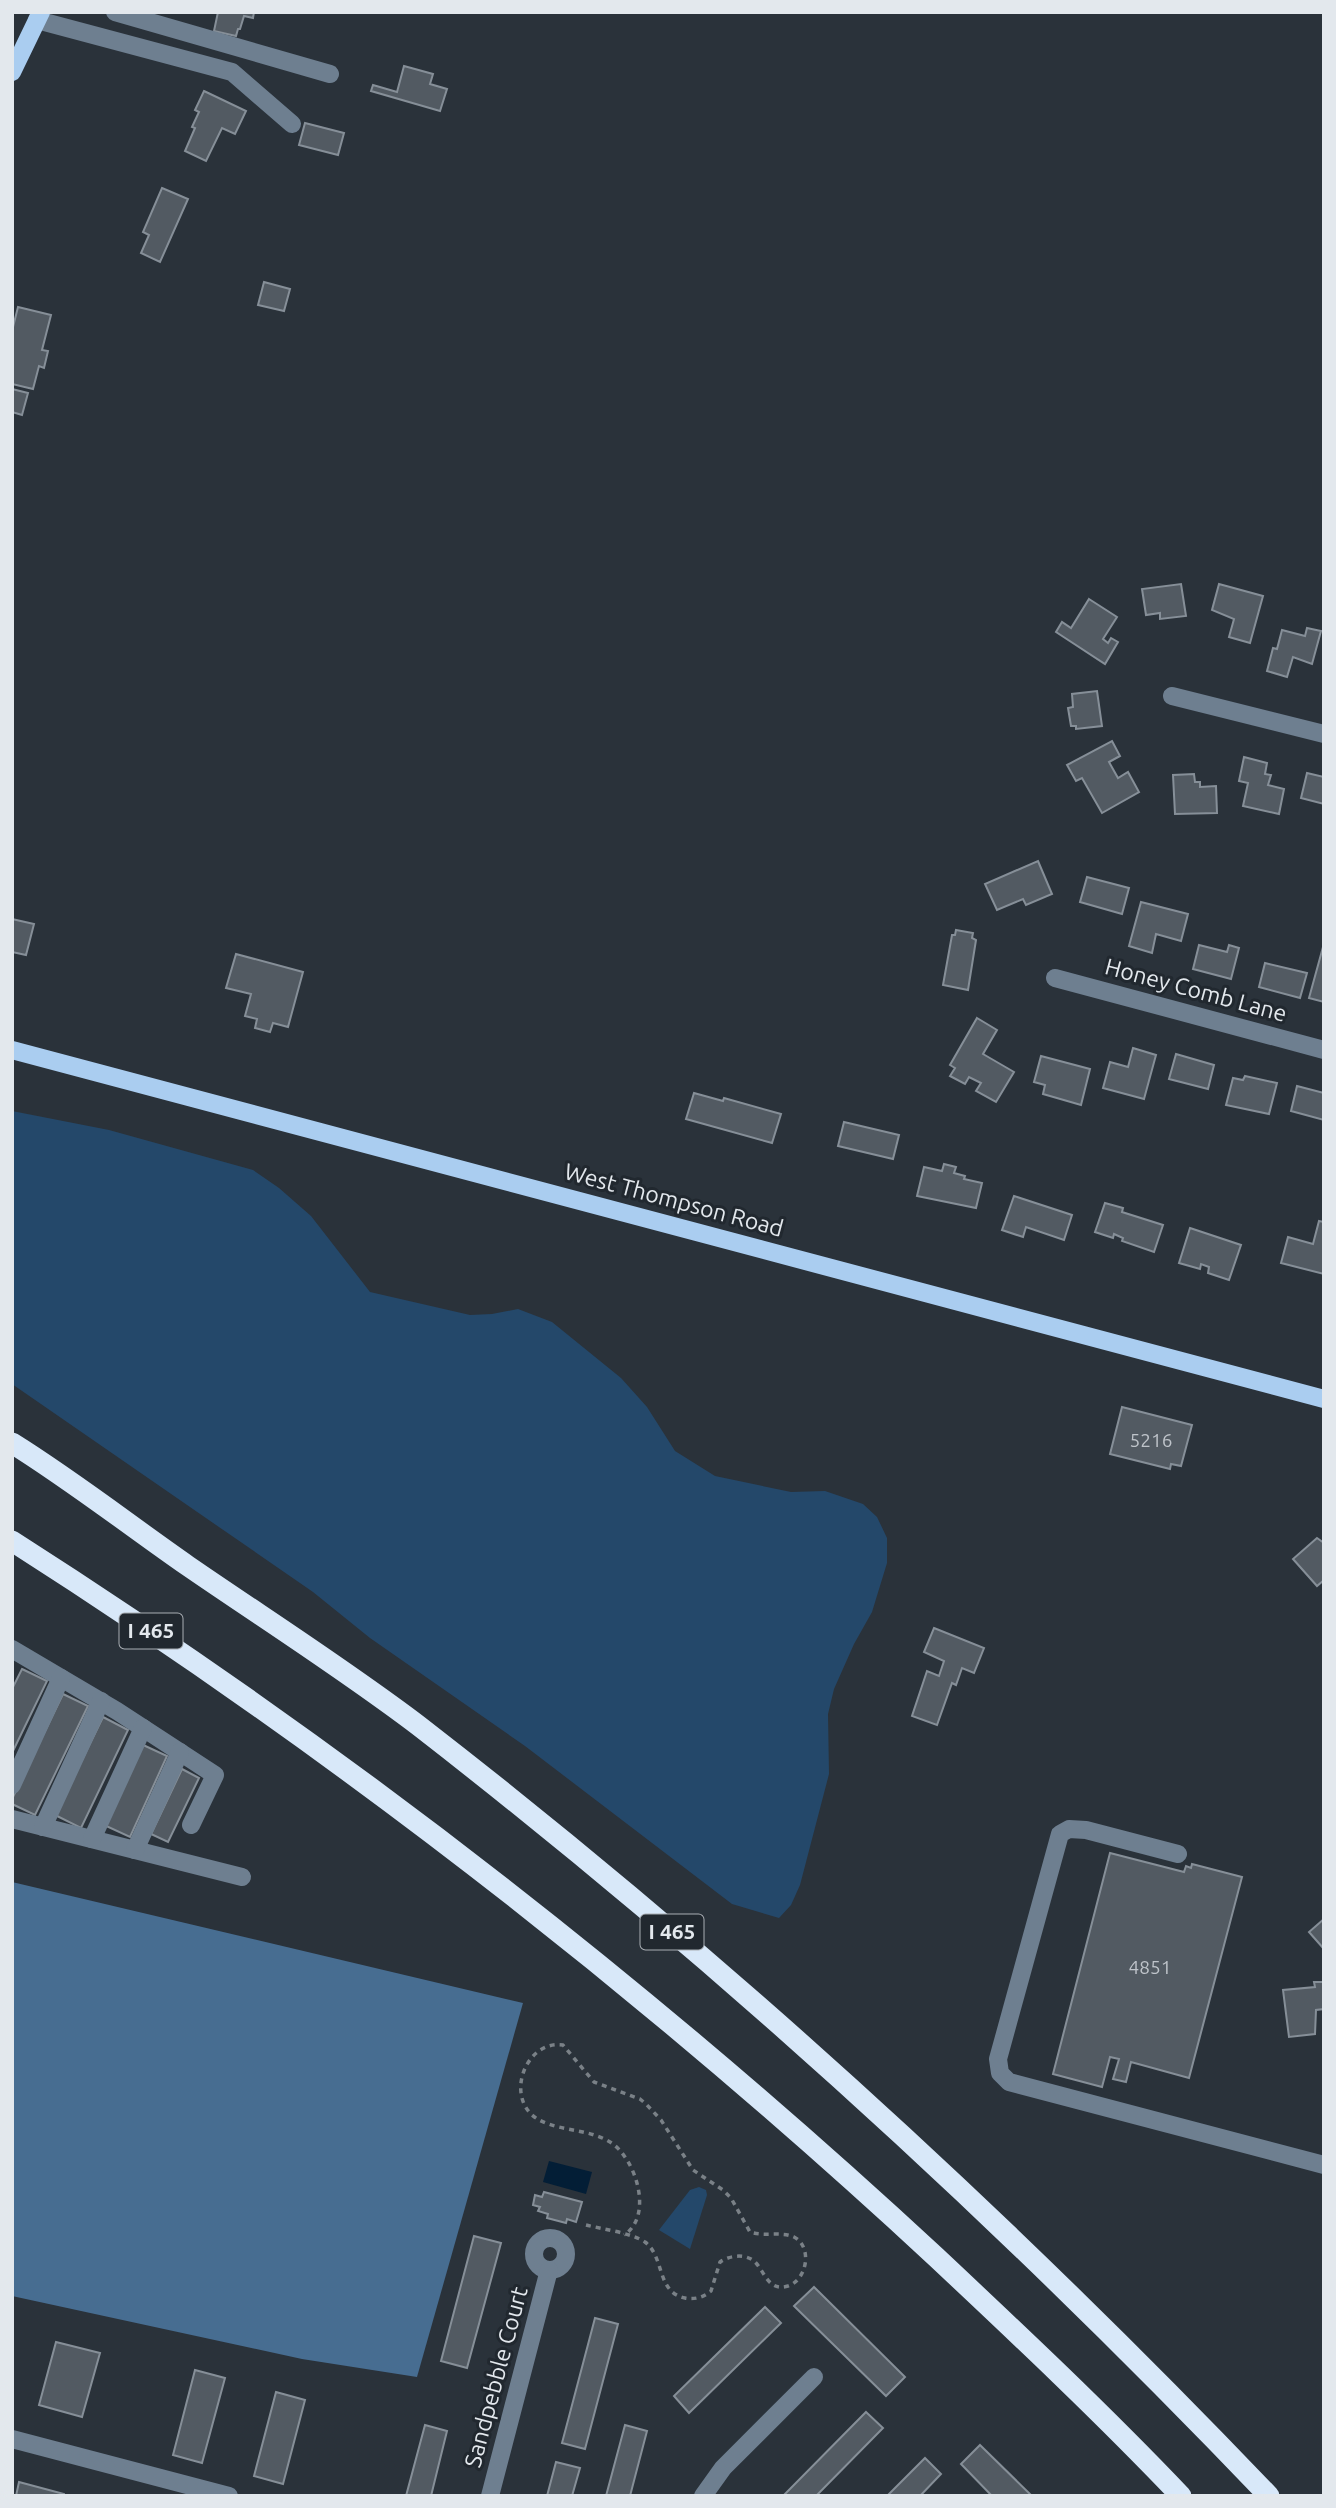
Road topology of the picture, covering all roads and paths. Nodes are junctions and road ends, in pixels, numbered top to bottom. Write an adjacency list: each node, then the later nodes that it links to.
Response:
1 (115, 12): 4 (street)
2 (39, 16): 3 (main road); 5 (street)
3 (12, 72)
4 (330, 74)
5 (292, 124)
6 (1172, 696): 7 (street)
7 (1324, 734)
8 (1055, 978): 10 (street, Honey Comb Lane)
9 (12, 1050): 11 (main road, West Thompson Road)
10 (1324, 1050)
11 (1324, 1399)
12 (12, 1443): 38 (highway, I 465)
13 (12, 1541): 37 (highway, I 465)
14 (16, 1651): 15 (street); 16 (street)
15 (12, 1670)
16 (61, 1678): 17 (street); 20 (street)
17 (101, 1701): 18 (street); 23 (street)
18 (143, 1728): 19 (street); 24 (street)
19 (180, 1752): 22 (street); 25 (street)
20 (12, 1785)
21 (12, 1819): 23 (street)
22 (191, 1825)
23 (43, 1827): 24 (street)
24 (92, 1839): 25 (street)
25 (135, 1850): 27 (street)
26 (1178, 1854): 28 (street)
27 (242, 1877)
28 (1324, 2165)
29 (586, 2225): 30 (path)
30 (624, 2235): 30 (path)
31 (549, 2270): 35 (street, Sandpebble Court)
32 (814, 2377): 36 (street)
33 (12, 2438): 34 (street)
34 (229, 2496)
35 (490, 2496)
36 (703, 2496)
37 (1181, 2496)
38 (1269, 2496)

